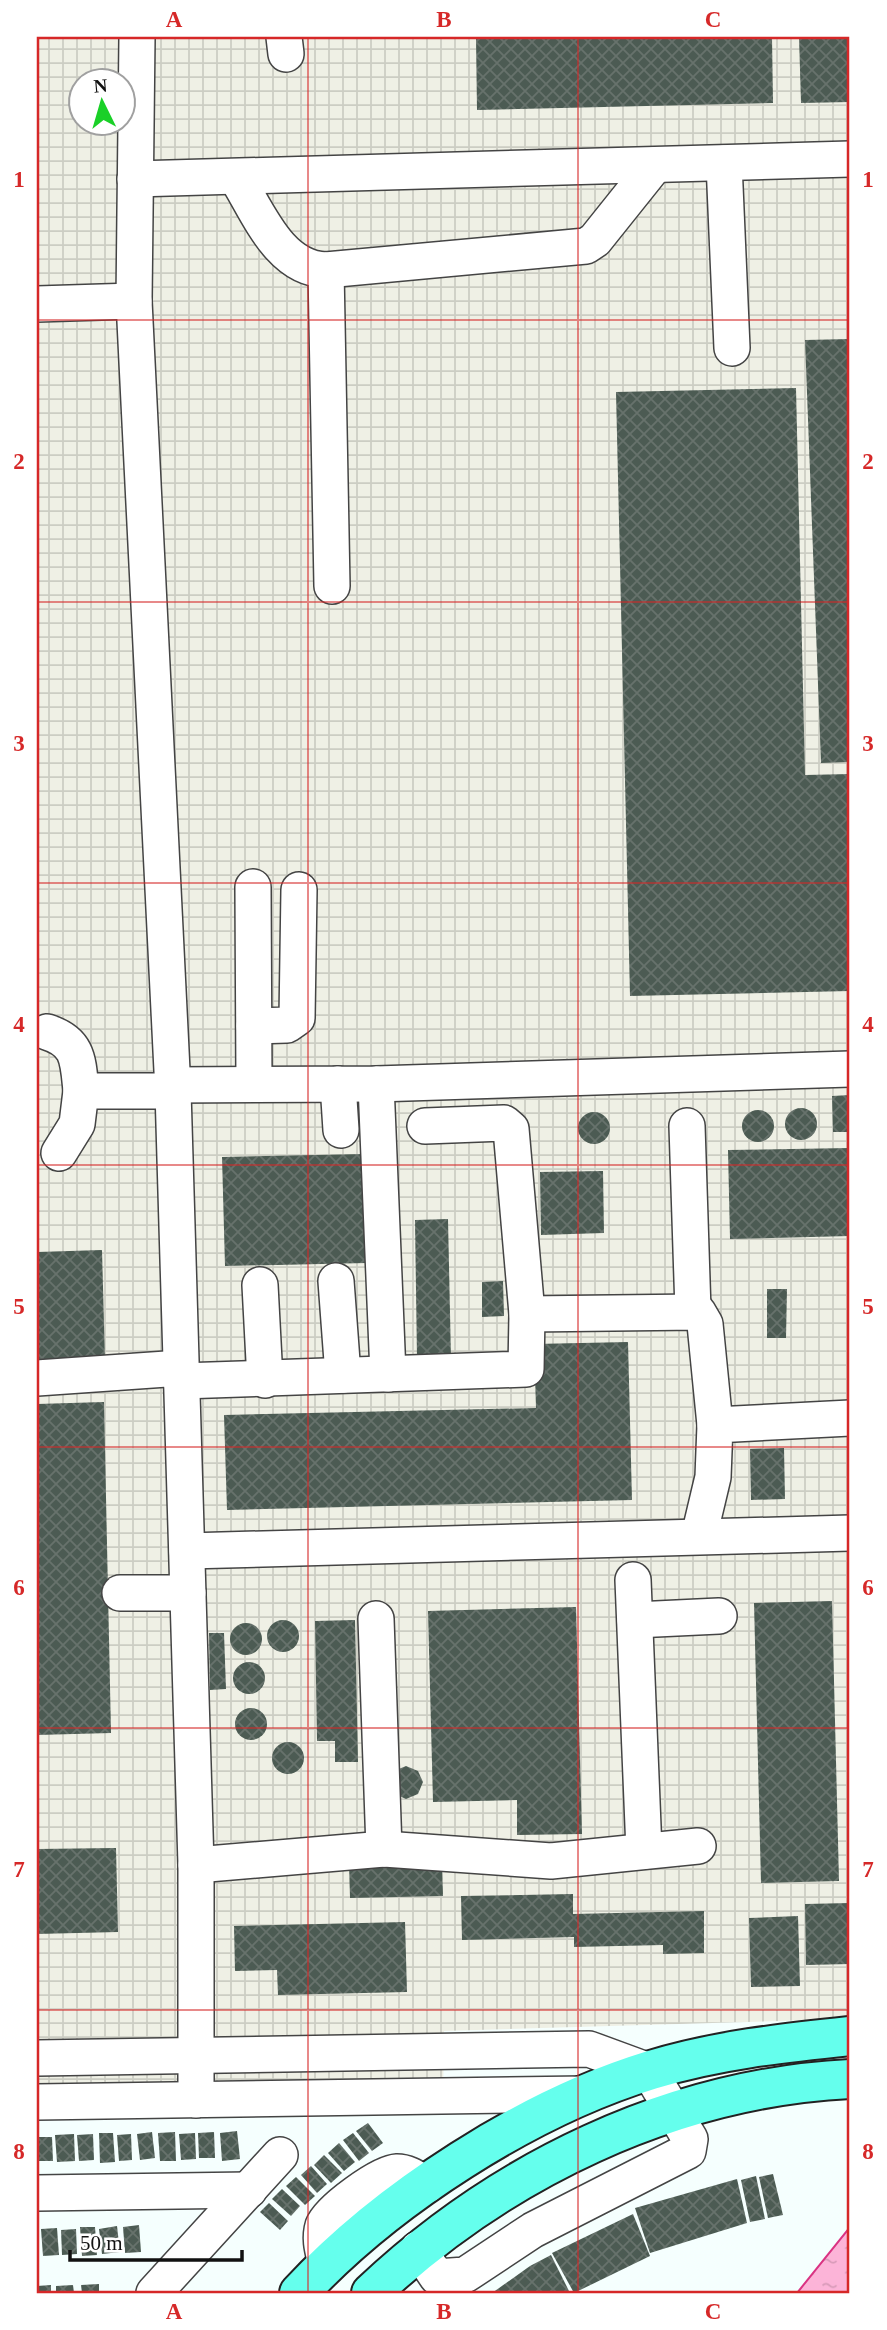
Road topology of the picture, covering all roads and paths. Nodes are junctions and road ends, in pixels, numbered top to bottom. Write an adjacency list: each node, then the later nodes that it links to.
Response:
1 (137, 37): 6 (street)
2 (850, 159): 3 (street)
3 (724, 163): 4 (street); 10 (street)
4 (654, 165): 5 (street); 7 (street)
5 (236, 177): 6 (street); 7 (street)
6 (135, 179): 8 (street)
7 (326, 270): 11 (street)
8 (134, 300): 9 (street); 20 (street)
9 (37, 304)
10 (732, 348)
11 (332, 586)
12 (253, 887): 14 (street)
13 (299, 890): 14 (street)
14 (254, 1026): 17 (street)
15 (47, 1032): 21 (street)
16 (850, 1069): 19 (street)
17 (254, 1083): 18 (street); 20 (street)
18 (338, 1084): 19 (street); 24 (street)
19 (376, 1084): 30 (street)
20 (172, 1088): 21 (street); 31 (street)
21 (81, 1091): 25 (street)
22 (425, 1126): 29 (street)
23 (687, 1126): 28 (street)
24 (341, 1130)
25 (60, 1153)
26 (336, 1281): 32 (street)
27 (260, 1285): 34 (street)
28 (693, 1311): 29 (street); 36 (street)
29 (527, 1314): 30 (street)
30 (388, 1374): 32 (street)
31 (181, 1375): 33 (street); 34 (street); 39 (street)
32 (343, 1375): 34 (street)
33 (37, 1378)
34 (265, 1380)
35 (850, 1418): 36 (street)
36 (715, 1425): 38 (street)
37 (850, 1532): 38 (street)
38 (699, 1536): 39 (street)
39 (187, 1551): 42 (street)
40 (633, 1580): 45 (street)
41 (120, 1593): 42 (street)
42 (188, 1593): 49 (street)
43 (719, 1616): 45 (street)
44 (376, 1619): 47 (street)
45 (635, 1620): 48 (street)
46 (698, 1846): 48 (street)
47 (384, 1849): 48 (street); 49 (street)
48 (644, 1852)
49 (196, 1865): 51 (street)
50 (850, 2036): 53 (main road)
51 (196, 2055): 52 (street); 53 (street); 56 (street)
52 (37, 2058)
53 (649, 2071): 55 (main road); 58 (street)
54 (850, 2079): 58 (main road)
55 (589, 2094): 56 (street); 63 (main road)
56 (196, 2100): 57 (street)
57 (37, 2102)
58 (674, 2111): 64 (main road)
59 (280, 2155): 60 (street)
60 (249, 2190): 61 (street); 62 (street)
61 (37, 2193)
62 (154, 2293)
63 (299, 2293)
64 (371, 2293)

